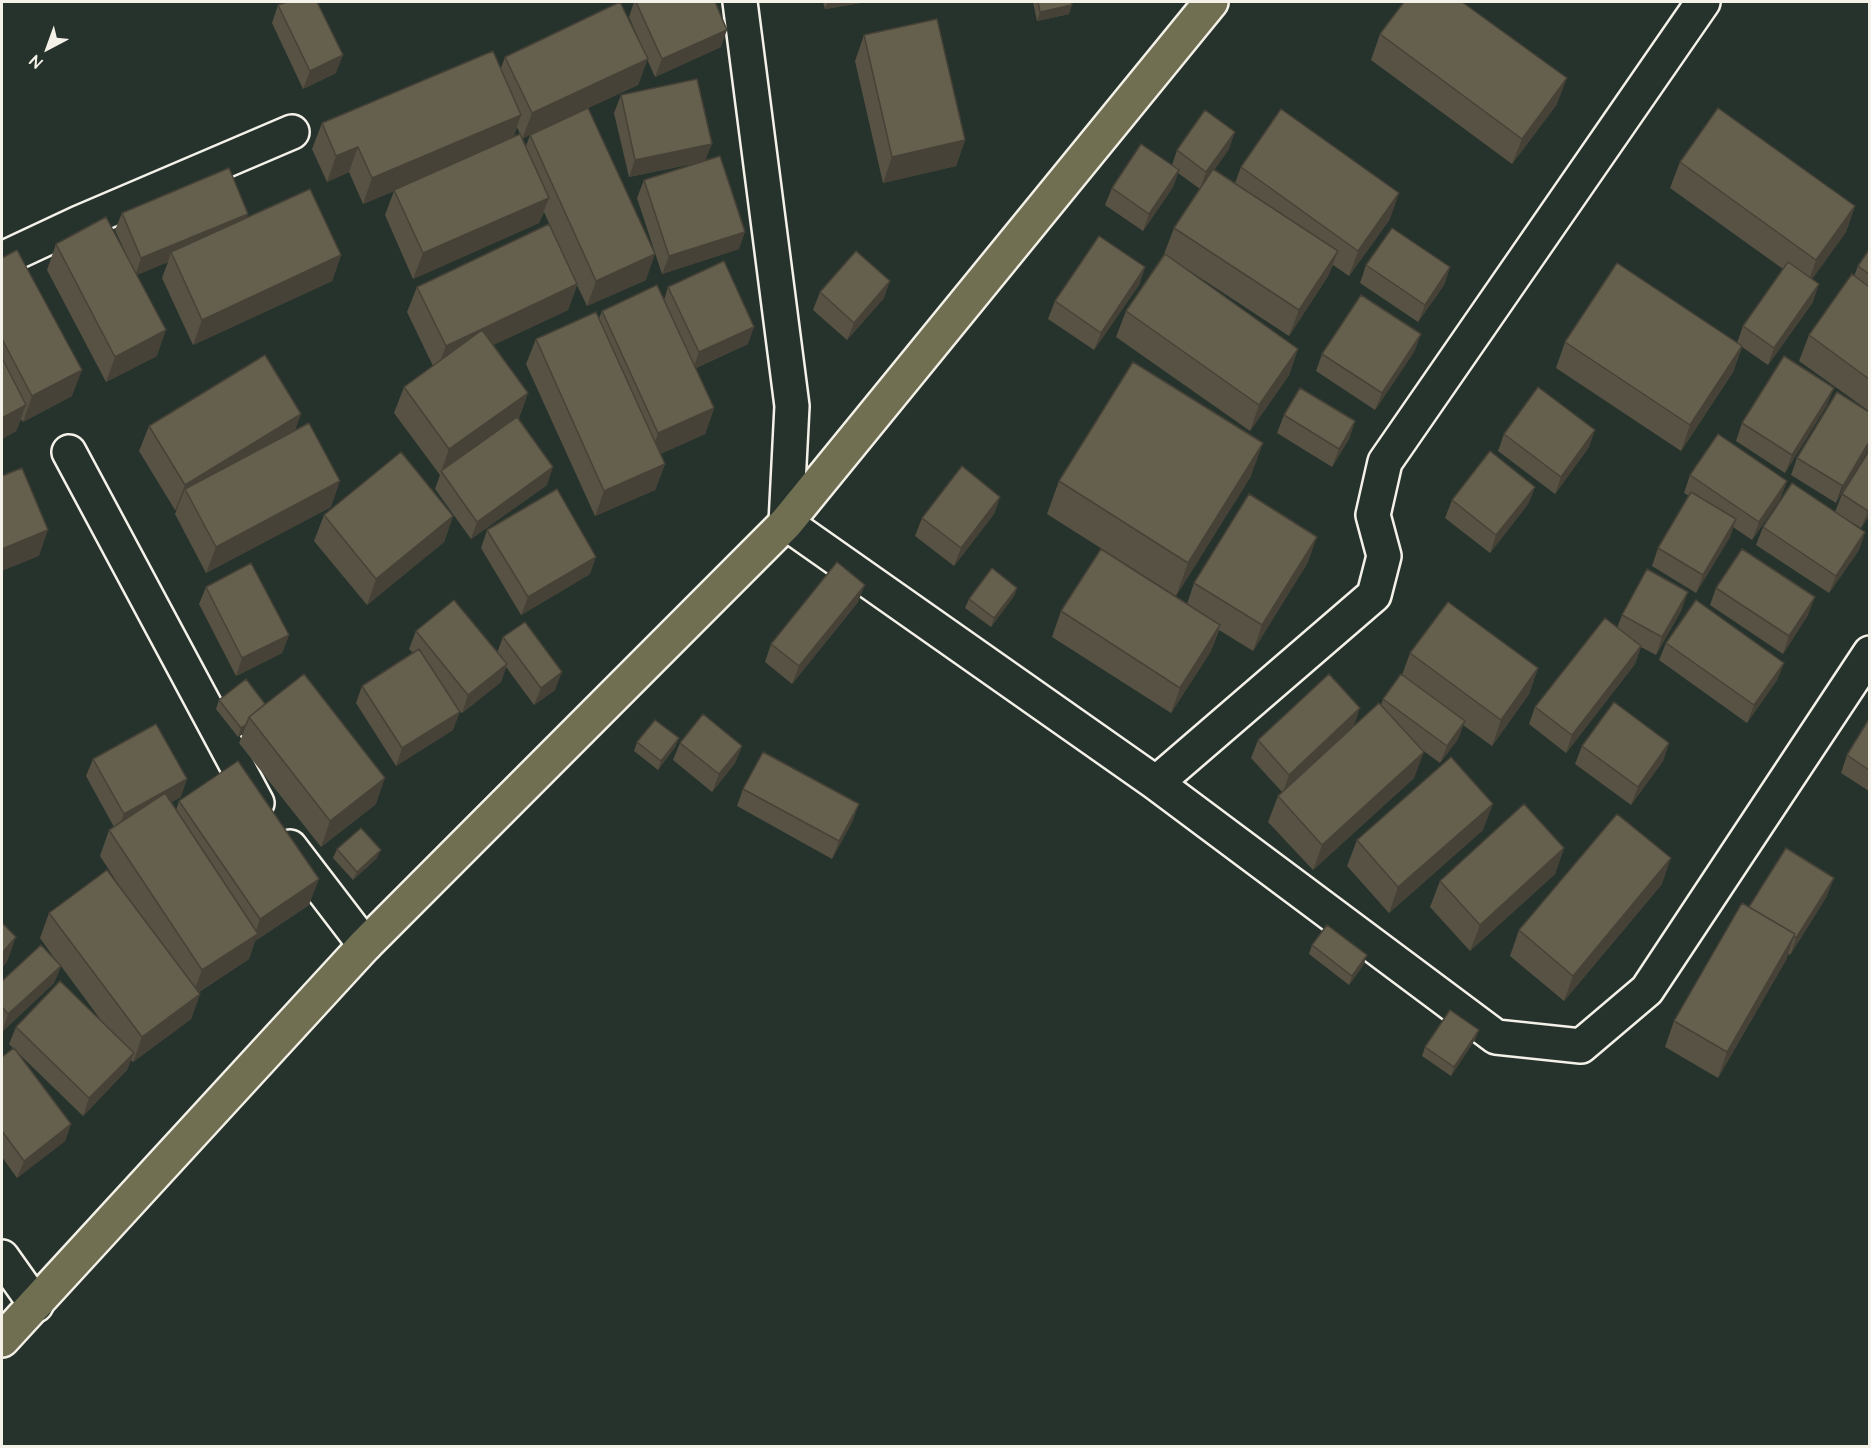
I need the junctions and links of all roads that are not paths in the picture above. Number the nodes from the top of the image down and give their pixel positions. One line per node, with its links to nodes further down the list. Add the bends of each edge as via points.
1 (740, 2): 7 (street, via 792,406)
2 (1211, 2): 7 (main road)
3 (1703, 2): 9 (street, via 1385,462 1373,515 1384,556 1374,595)
4 (292, 132): 5 (street)
5 (2, 259)
6 (69, 452): 10 (street, via 259,806)
7 (786, 523): 9 (street); 10 (main road)
8 (1869, 652): 9 (street, via 1647,990 1581,1046 1496,1037)
9 (1156, 783)
10 (365, 945): 12 (main road)
11 (2, 1257): 12 (street)
12 (36, 1305): 13 (main road)
13 (2, 1340)

